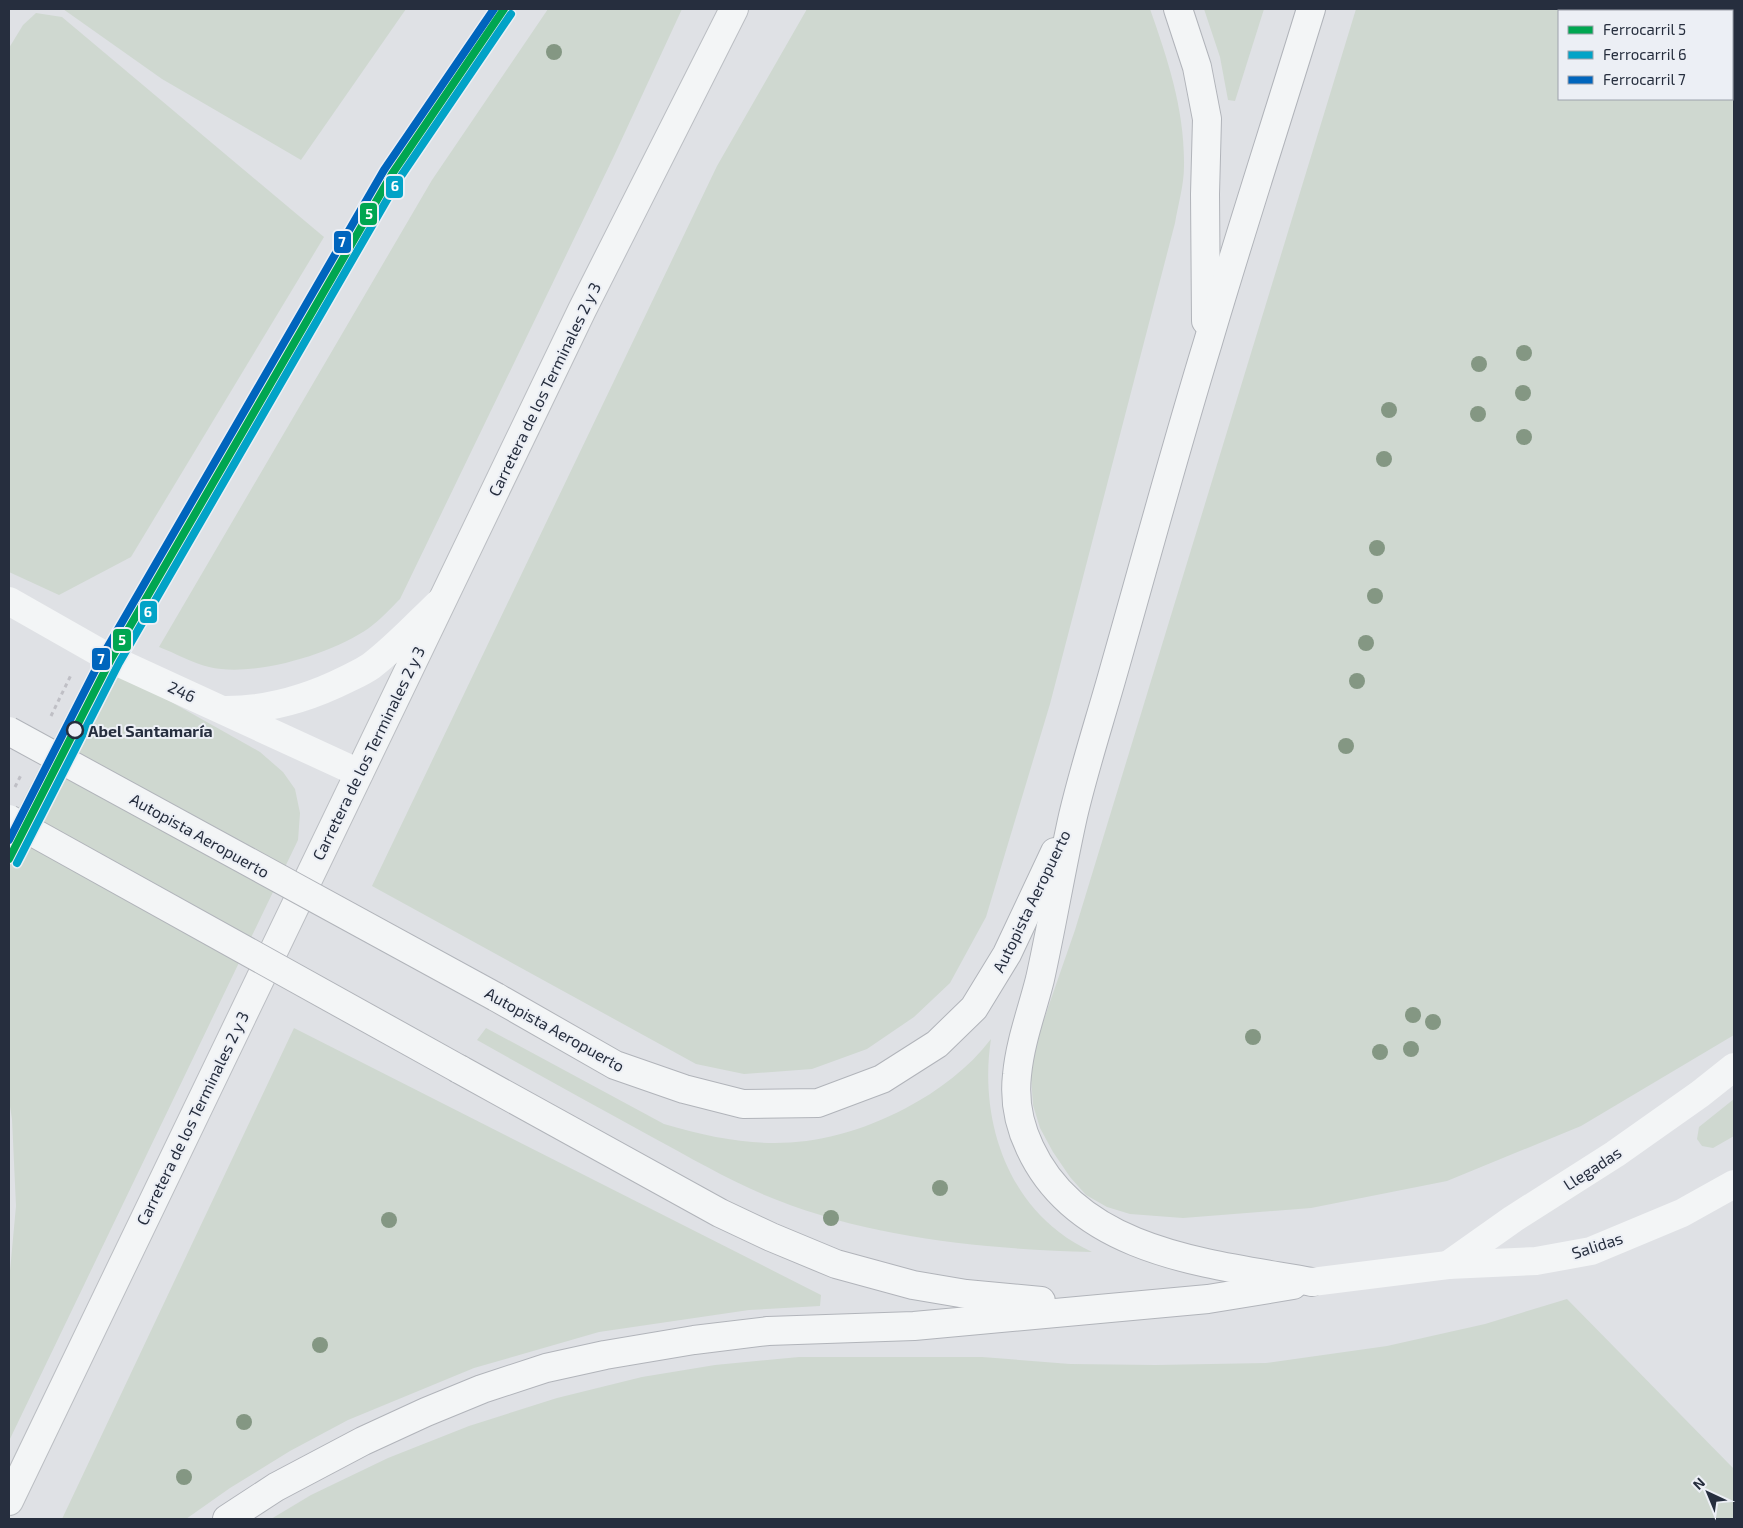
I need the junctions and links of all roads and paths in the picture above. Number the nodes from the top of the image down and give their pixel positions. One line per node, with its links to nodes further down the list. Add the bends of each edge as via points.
1 (734, 9): 5 (main road, Carretera de los Terminales 2 y 3, via 582,310)
2 (1178, 9): 4 (main road, via 1197,67 1207,119)
3 (1311, 9): 4 (main road)
4 (1207, 344): 10 (main road)
5 (442, 600): 7 (main road, via 369,668 348,679 274,706); 9 (main road, Carretera de los Terminales 2 y 3)
6 (9, 601): 7 (main road, 246, via 111,659)
7 (224, 710): 9 (main road, 246)
8 (9, 731): 10 (main road, Autopista Aeropuerto, bridge, via 496,997 615,1066 684,1090 743,1104 818,1103 882,1079 937,1044 974,1008 1007,954)
9 (358, 773): 17 (main road, Carretera de los Terminales 2 y 3)
10 (1074, 812): 15 (main road, via 1039,982 1020,1047 1016,1102 1019,1122 1030,1149 1040,1168 1072,1203 1125,1238 1174,1255)
11 (9, 820): 16 (main road, bridge, via 720,1213 771,1237 836,1264 913,1285 1026,1300)
12 (1734, 1067): 14 (main road, Llegadas, via 1615,1154)
13 (1734, 1184): 14 (main road, Salidas, via 1682,1213 1591,1251 1536,1261)
14 (1448, 1265): 15 (main road, Salidas)
15 (1312, 1282): 16 (main road, Salidas, via 1208,1299)
16 (1128, 1305): 18 (main road, via 914,1326 768,1331 694,1340 546,1368 474,1392 363,1440 276,1487)
17 (9, 1502)
18 (227, 1519)

